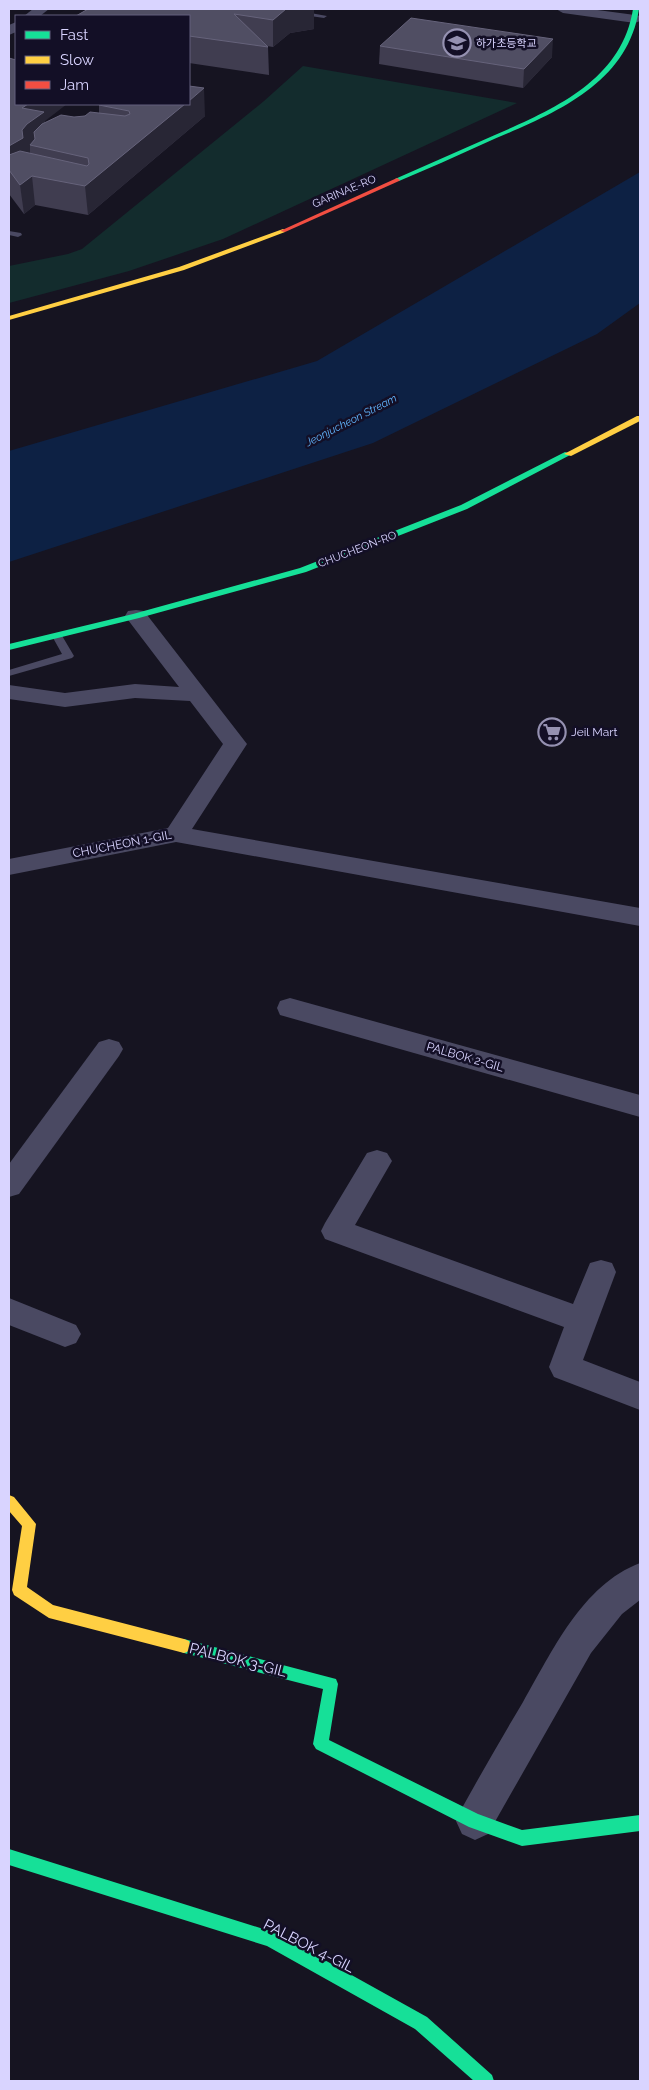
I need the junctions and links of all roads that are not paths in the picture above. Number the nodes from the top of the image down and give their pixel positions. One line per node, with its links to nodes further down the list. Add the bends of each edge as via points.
1 (276, 9): 4 (lane)
2 (563, 9): 3 (street)
3 (635, 14): 7 (street, GARINAE-RO, via 624,50 610,66 573,97 512,131 257,242 146,279)
4 (324, 16)
5 (9, 233): 6 (lane)
6 (18, 235)
7 (9, 318)
8 (640, 418): 9 (street, CHUCHEON-RO, via 437,518 304,570)
9 (136, 616): 10 (street, CHUCHEON-RO); 14 (street, CHUCHEON 1-GIL)
10 (57, 636): 11 (street, CHUCHEON-RO); 12 (lane, via 68,656)
11 (9, 647)
12 (9, 673)
13 (9, 692): 14 (street, via 65,700 134,691)
14 (198, 695): 15 (street, CHUCHEON 1-GIL, via 235,744)
15 (176, 834): 16 (street, CHUCHEON 1-GIL); 17 (street)
16 (9, 867)
17 (640, 917)
18 (290, 1008): 20 (street, PALBOK 2-GIL)
19 (109, 1049): 22 (street)
20 (640, 1106)
21 (377, 1161): 25 (street, via 336,1231)
22 (9, 1186)
23 (601, 1272): 25 (street)
24 (9, 1311): 26 (street)
25 (583, 1321): 27 (street, via 565,1367)
26 (65, 1334)
27 (640, 1396)
28 (9, 1501): 30 (street, PALBOK 3-GIL, via 29,1524 19,1590 49,1611 331,1684 321,1744)
29 (640, 1579): 30 (street, via 610,1602 578,1641)
30 (475, 1821): 31 (street, PALBOK 3-GIL, via 522,1838)
31 (640, 1823)
32 (9, 1857): 33 (street, PALBOK 4-GIL, via 270,1939 421,2023)
33 (486, 2081)

